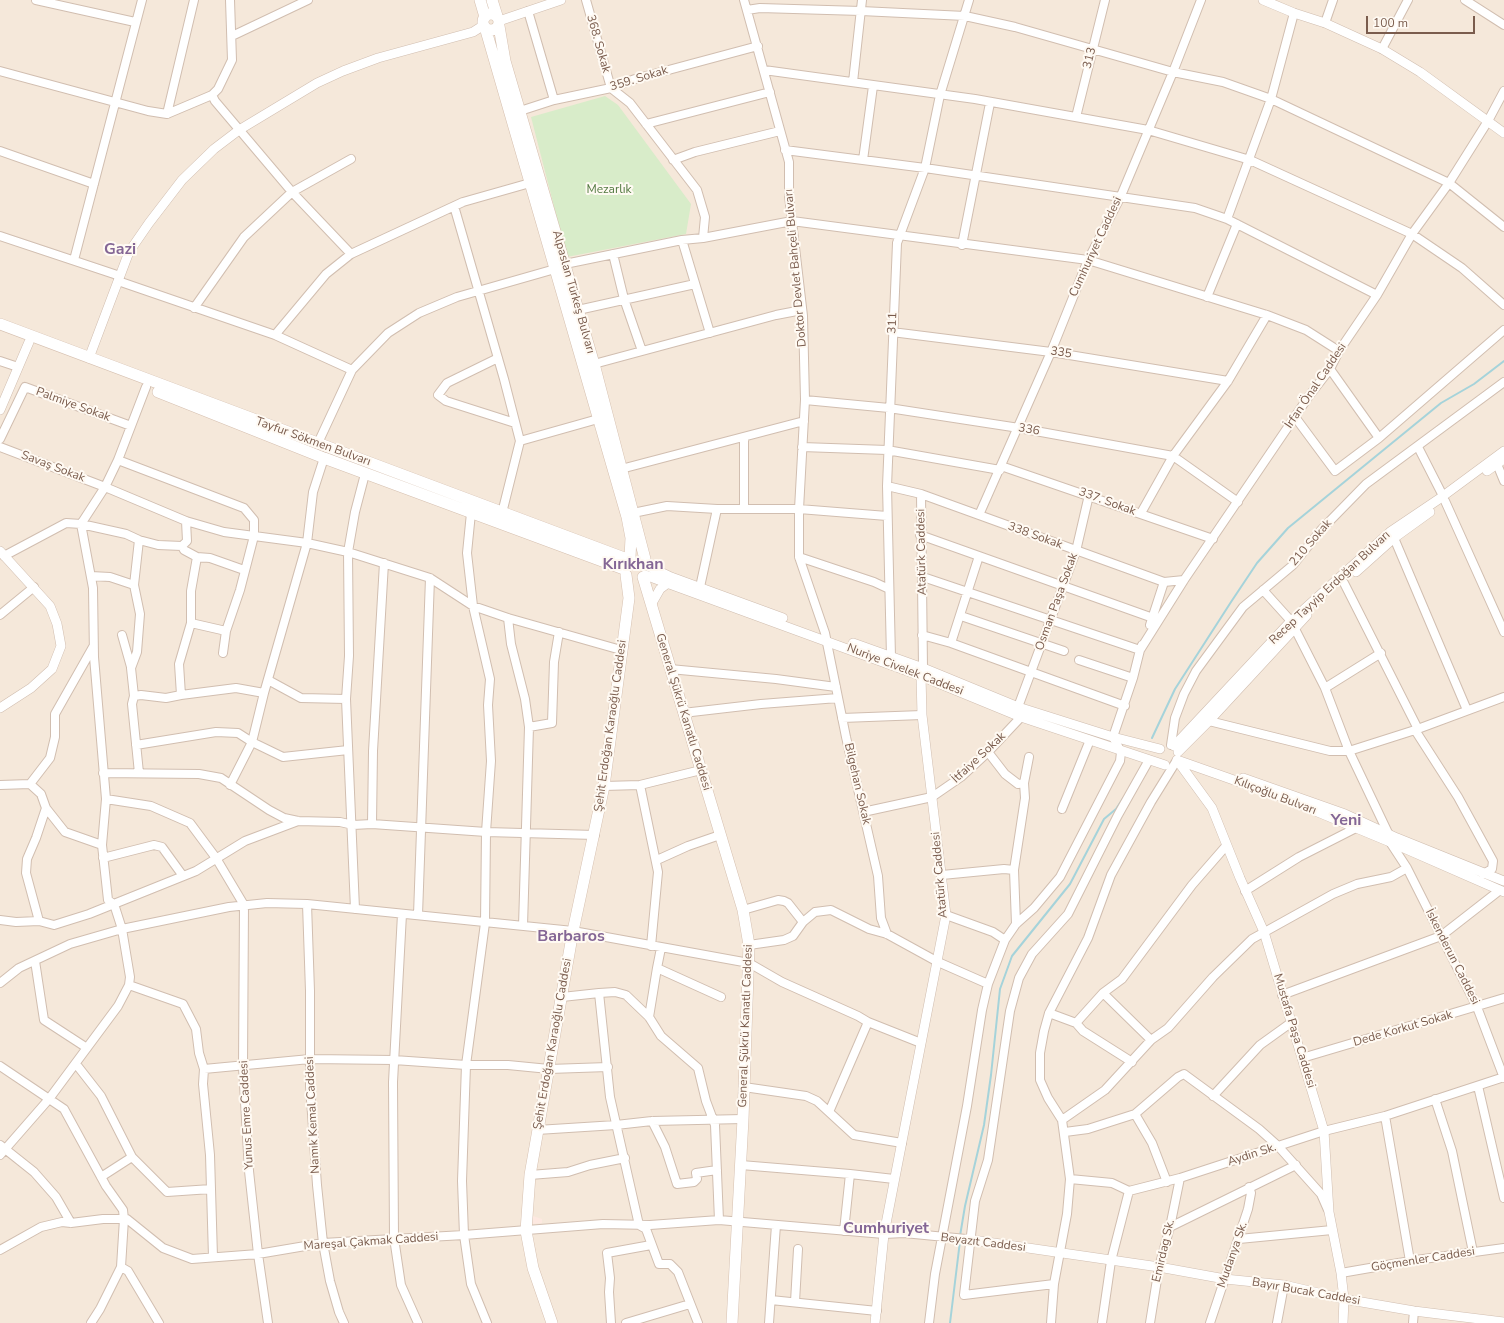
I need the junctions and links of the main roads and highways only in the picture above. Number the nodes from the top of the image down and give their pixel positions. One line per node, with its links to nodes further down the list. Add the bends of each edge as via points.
1 (480, 0): 4 (main road, Alpaslan Türkeş Bulvarı)
2 (492, 0): 3 (main road, Alpaslan Türkeş Bulvarı)
3 (498, 21): 4 (main road, via 492,30); 8 (main road, Alpaslan Türkeş Bulvarı, via 505,61 594,364)
4 (485, 23): 7 (main road, Alpaslan Türkeş Bulvarı, via 627,517 630,538)
5 (0, 324): 7 (main road, Tayfur Sökmen Bulvarı, via 502,513)
6 (0, 332): 7 (main road, Tayfur Sökmen Bulvarı, via 471,514)
7 (627, 565): 8 (main road, Nuriye Civelek Caddesi, via 634,579); 8 (main road, Nuriye Civelek Caddesi, via 639,555); 9 (main road, Şehit Erdoğan Karaoğlu Caddesi, via 629,598 604,786 573,931 530,1175 526,1230 533,1268)
8 (645, 569): 10 (main road, General Şükrü Kanatlı Caddesi, via 670,669 743,910 749,945)
9 (552, 1323)
10 (732, 1323)

